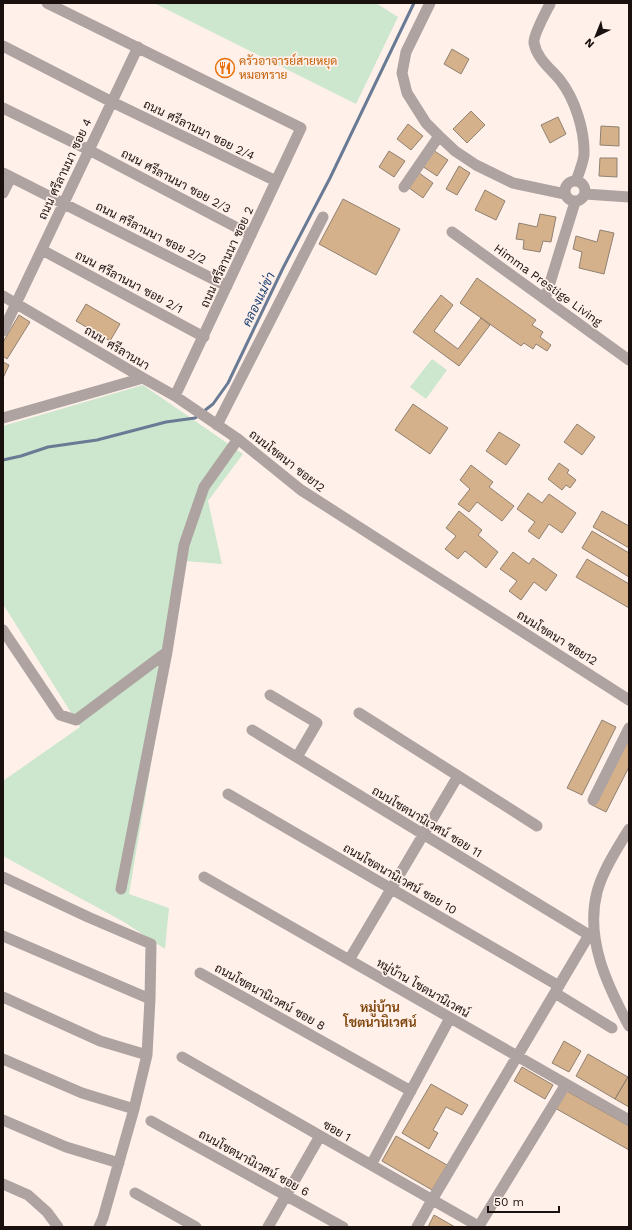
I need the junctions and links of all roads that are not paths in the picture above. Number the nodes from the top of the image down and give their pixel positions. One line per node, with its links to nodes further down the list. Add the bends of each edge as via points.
1 (47, 3): 5 (street)
2 (430, 3): 8 (street, via 406,52 402,73 407,93 426,123)
3 (550, 4): 12 (street, via 534,42 538,54 566,89 577,113 583,135 584,156)
4 (3, 46): 6 (street, ถนน ศรีลานนา ซอย 2/4)
5 (138, 47): 6 (street, ถนน ศรีลานนา ซอย 4); 11 (street, ถนน ศรีลานนา ซอย 2, via 301,128)
6 (112, 102): 9 (street, ถนน ศรีลานนา ซอย 4); 11 (street, ถนน ศรีลานนา ซอย 2/4)
7 (3, 108): 9 (street, ถนน ศรีลานนา ซอย 2/3)
8 (439, 136): 13 (street); 15 (street, via 476,166 514,183)
9 (89, 150): 19 (street, ถนน ศรีลานนา ซอย 4); 22 (street, ถนน ศรีลานนา ซอย 2/3)
10 (7, 175): 14 (street); 19 (street, ถนน ศรีลานนา ซอย 2/2)
11 (276, 181): 22 (street, ถนน ศรีลานนา ซอย 2)
12 (576, 181): 15 (street, via 568,184); 16 (street, via 582,184)
13 (404, 187)
14 (3, 193)
15 (565, 194): 18 (street, via 568,199)
16 (585, 194): 17 (street); 18 (street, via 581,200)
17 (629, 197)
18 (575, 202): 26 (street)
19 (64, 204): 23 (street, ถนน ศรีลานนา ซอย 4); 24 (street, ถนน ศรีลานนา ซอย 2/2)
20 (323, 217): 34 (street)
21 (452, 232): 26 (street, Himma Prestige Living)
22 (251, 235): 24 (street, ถนน ศรีลานนา ซอย 2)
23 (42, 250): 27 (street, ถนน ศรีลานนา ซอย 4); 29 (street, ถนน ศรีลานนา ซอย 2/1)
24 (227, 286): 29 (street, ถนน ศรีลานนา ซอย 2)
25 (3, 296): 27 (street, ถนน ศรีลานนา)
26 (545, 299): 30 (street, Himma Prestige Living)
27 (17, 303): 28 (street, ถนน ศรีลานนา ซอย 4); 31 (street, ถนน ศรีลานนา)
28 (3, 331)
29 (204, 337): 32 (street, ถนน ศรีลานนา ซอย 2)
30 (629, 360)
31 (143, 378): 32 (street, ถนน ศรีลานนา); 33 (street)
32 (175, 396): 34 (street, ถนน ศรีลานนา)
33 (3, 418)
34 (217, 425): 35 (street, ถนน ศรีลานนา)
35 (238, 439): 37 (street, ถนนโชตนา ซอย12, via 204,487 184,545); 39 (street, ถนนโชตนา ซอย12, via 301,490)
36 (3, 630): 37 (street, via 60,715 76,720)
37 (167, 652): 52 (street, ถนนโชตนา ซอย12)
38 (270, 695): 43 (street, via 317,723)
39 (629, 700)
40 (360, 712): 44 (street)
41 (629, 728): 46 (street)
42 (252, 730): 43 (street, ถนนโชตนานิเวศน์ ซอย 11)
43 (297, 758): 49 (street, ถนนโชตนานิเวศน์ ซอย 11)
44 (458, 776): 47 (street); 49 (street)
45 (228, 794): 53 (street, ถนนโชตนานิเวศน์ ซอย 10)
46 (593, 800)
47 (537, 826)
48 (629, 829): 61 (street, via 605,873 594,913 598,957)
49 (423, 834): 53 (street); 57 (street, ถนนโชตนานิเวศน์ ซอย 11, via 589,935)
50 (3, 877): 59 (street, via 88,918 152,944)
51 (204, 877): 55 (street, หมู่บ้าน โชตนานิเวศน์)
52 (122, 889)
53 (391, 889): 55 (street); 57 (street, ถนนโชตนานิเวศน์ ซอย 10)
54 (3, 936): 59 (street)
55 (349, 960): 60 (street, หมู่บ้าน โชตนานิเวศน์)
56 (200, 973): 68 (street, ถนนโชตนานิเวศน์ ซอย 8)
57 (557, 990): 62 (street, ถนนโชตนานิเวศน์ ซอย 10); 64 (street)
58 (3, 997): 63 (street, via 100,1041)
59 (150, 999): 63 (street)
60 (450, 1018): 64 (street, หมู่บ้าน โชตนานิเวศน์); 68 (street)
61 (629, 1026)
62 (612, 1028)
63 (147, 1055): 69 (street)
64 (517, 1056): 67 (street, หมู่บ้าน โชตนานิเวศน์); 79 (street)
65 (3, 1058): 69 (street, via 82,1093)
66 (182, 1058): 73 (street, ซอย 1)
67 (566, 1084): 71 (street, หมู่บ้าน โชตนานิเวศน์); 86 (street)
68 (411, 1090): 75 (street)
69 (134, 1109): 74 (street)
70 (3, 1120): 74 (street, via 66,1147)
71 (629, 1120)
72 (152, 1121): 78 (street, ถนนโชตนานิเวศน์ ซอย 6)
73 (320, 1136): 75 (street, ซอย 1); 78 (street)
74 (119, 1163): 81 (street)
75 (371, 1165): 79 (street, ซอย 1)
76 (3, 1184): 80 (street, via 28,1195 47,1212)
77 (135, 1193): 82 (street)
78 (286, 1196): 83 (street); 84 (street, ถนนโชตนานิเวศน์ ซอย 6)
79 (432, 1200): 85 (street); 86 (street, ซอย 1)
80 (58, 1227)
81 (99, 1227)
82 (196, 1227)
83 (268, 1227)
84 (343, 1227)
85 (417, 1227)
86 (479, 1227)

